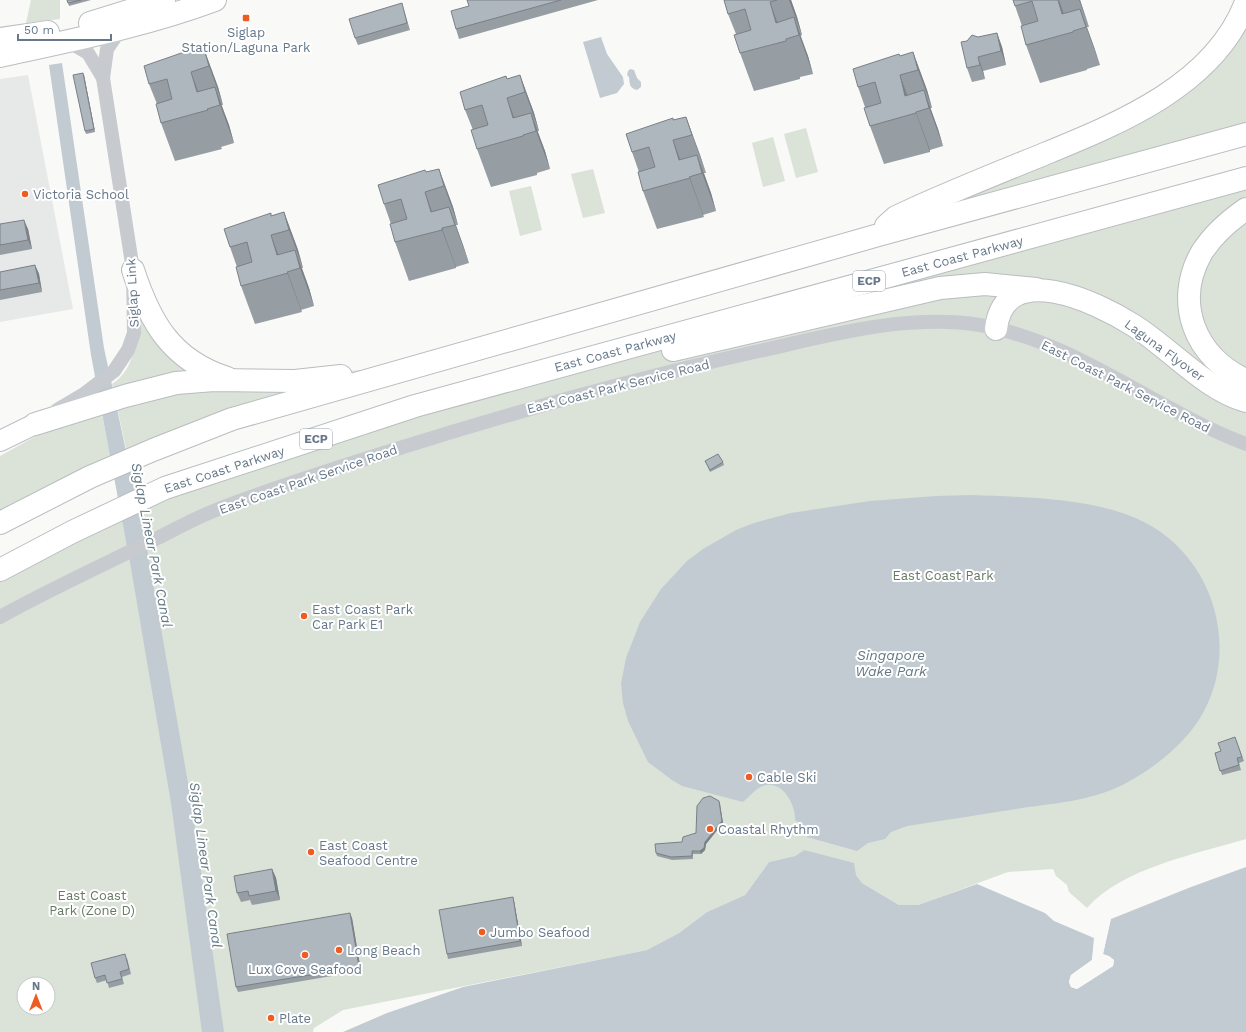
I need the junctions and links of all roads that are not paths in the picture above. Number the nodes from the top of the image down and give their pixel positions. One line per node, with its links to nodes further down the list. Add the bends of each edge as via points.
1 (164, 0): 5 (main road, via 68,28)
2 (215, 0): 4 (main road, via 162,19)
3 (1246, 2): 12 (main road, via 1236,24 1217,50 1194,72 1151,104 1108,127 896,217)
4 (120, 30): 6 (main road); 8 (street, Siglap Link, via 108,49)
5 (0, 39)
6 (67, 41): 7 (main road); 8 (street, Siglap Link, via 88,53)
7 (0, 56)
8 (103, 78): 13 (street, Siglap Link)
9 (1246, 134): 12 (main road)
10 (1246, 178): 19 (main road, East Coast Parkway / ECP)
11 (1246, 209): 17 (main road, via 1219,231 1203,252 1193,274 1190,294 1193,325 1201,343 1219,364)
12 (875, 236): 16 (main road)
13 (133, 270): 18 (main road, via 142,297 164,338 182,355 197,364); 20 (street, Siglap Link, via 134,333 128,350 114,371)
14 (1036, 289): 15 (main road, via 1019,293 1007,300 998,314); 19 (main road, Laguna Flyover, via 986,284 940,288 611,364); 21 (main road, Laguna Flyover, via 1084,302 1123,319 1216,388)
15 (996, 329): 24 (street, East Coast Park Service Road, via 1026,337 1067,354); 27 (street, East Coast Park Service Road, via 943,322 899,324 659,373 487,420 347,464 218,509 47,591)
16 (400, 370): 18 (main road, via 295,381); 25 (main road, via 232,418 124,462)
17 (1246, 380)
18 (238, 381): 20 (main road, via 182,382 125,396)
19 (493, 384): 26 (main road, East Coast Parkway / ECP, via 408,408 165,488 116,510)
20 (88, 400): 22 (main road)
21 (1246, 401)
22 (35, 424): 23 (street)
23 (0, 441)
24 (1246, 444)
25 (0, 523)
26 (0, 570)
27 (0, 617)

